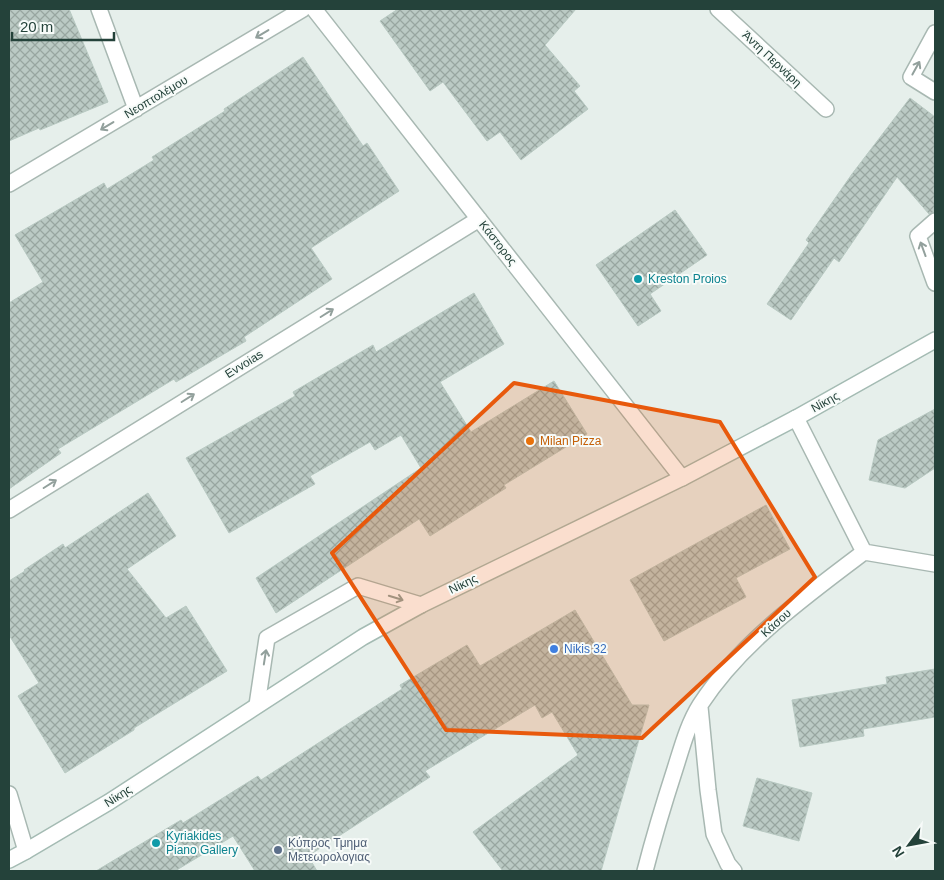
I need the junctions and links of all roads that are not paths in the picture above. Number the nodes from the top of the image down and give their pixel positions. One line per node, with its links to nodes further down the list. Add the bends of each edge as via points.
1 (99, 9): 7 (street)
2 (303, 9): 7 (street, Νεοπτολέμου, one-way to 7)
3 (314, 9): 10 (street, Κάστορος)
4 (718, 9): 8 (street, Άντη Περνάρη)
5 (935, 33): 6 (street, one-way to 5, via 911,77)
6 (935, 92)
7 (136, 109): 9 (street, Νεοπτολέμου, one-way to 9)
8 (826, 109)
9 (9, 184)
10 (479, 219): 15 (street, Κάστορος); 16 (street, Evvoias, one-way to 10)
11 (935, 221): 12 (street, one-way to 11, via 918,236)
12 (935, 283)
13 (935, 340): 14 (street, Νίκης)
14 (796, 418): 15 (street, Νίκης); 17 (street)
15 (682, 478): 19 (street, Νίκης)
16 (9, 510)
17 (864, 552): 18 (street); 21 (street, Κάσου, via 788,611 753,643 728,668)
18 (935, 564)
19 (421, 605): 20 (street, Νίκης, via 363,637); 20 (street, one-way to 19, via 267,638 358,586)
20 (257, 705): 23 (street, Νίκης)
21 (700, 706): 25 (street, Κάσου, via 686,734); 26 (street, via 714,834)
22 (9, 794): 23 (street)
23 (26, 852): 24 (street, Νίκης)
24 (9, 860)
25 (645, 871)
26 (734, 871)

